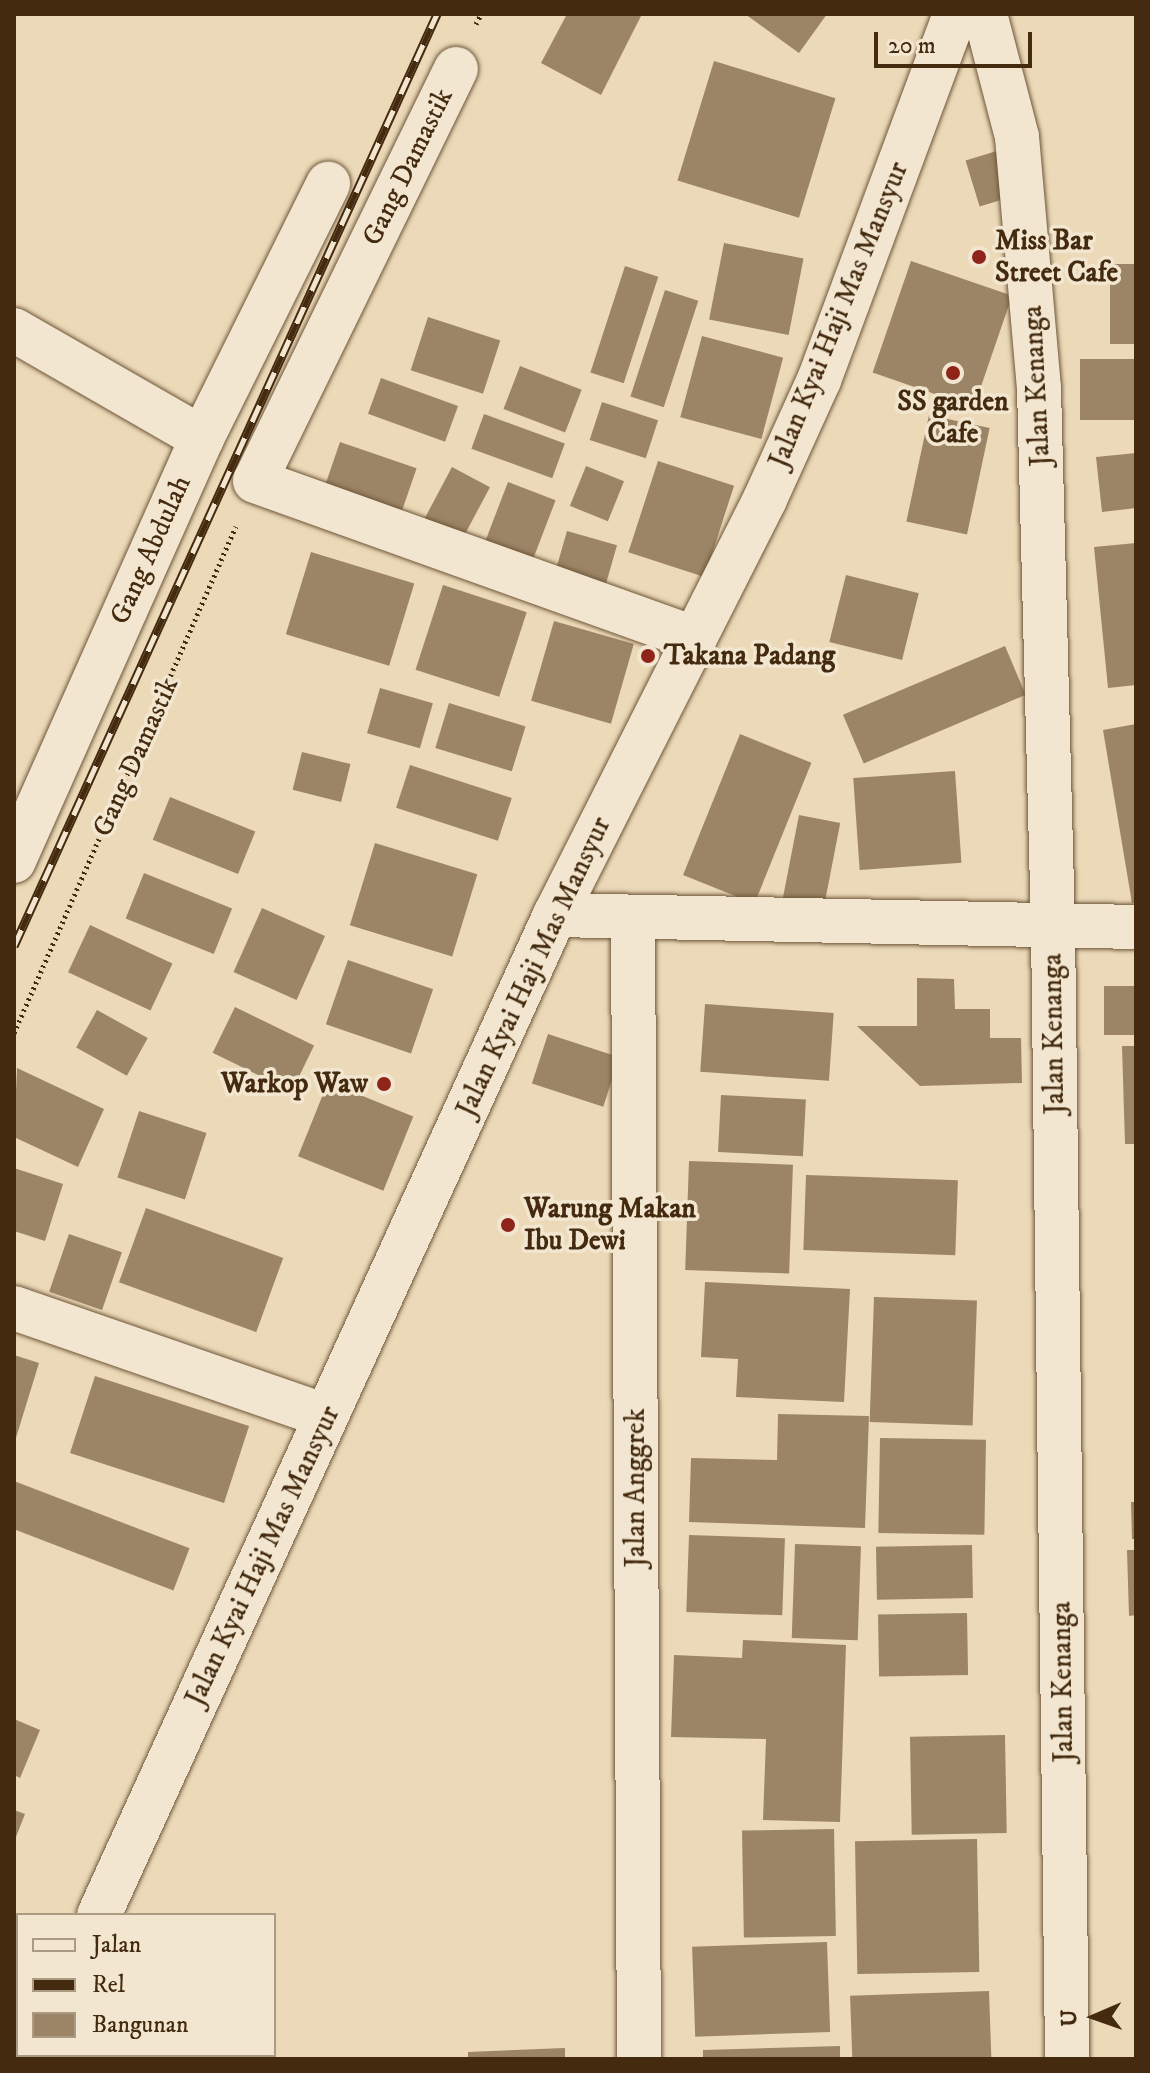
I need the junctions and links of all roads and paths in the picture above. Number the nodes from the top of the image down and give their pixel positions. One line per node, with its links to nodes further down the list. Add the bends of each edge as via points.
1 (955, 14): 8 (street, Jalan Kyai Haji Mas Mansyur, via 819,380)
2 (985, 14): 12 (street, Jalan Kenanga, via 1017,137 1031,261)
3 (456, 69): 7 (street, Gang Damastik)
4 (328, 184): 6 (street, Gang Abdulah)
5 (14, 330): 6 (street)
6 (202, 438): 9 (street, Gang Abdulah)
7 (255, 481): 8 (street); 14 (path, Gang Damastik)
8 (694, 638): 10 (street, Jalan Kyai Haji Mas Mansyur)
9 (14, 861)
10 (555, 915): 11 (street); 16 (street, Jalan Kyai Haji Mas Mansyur)
11 (633, 917): 12 (street); 18 (street, Jalan Anggrek)
12 (1053, 926): 13 (street); 19 (street, Jalan Kenanga)
13 (1136, 927)
14 (14, 1033)
15 (14, 1308): 16 (street)
16 (326, 1416): 17 (street, Jalan Kyai Haji Mas Mansyur)
17 (100, 1913)
18 (639, 2059)
19 (1067, 2059)

